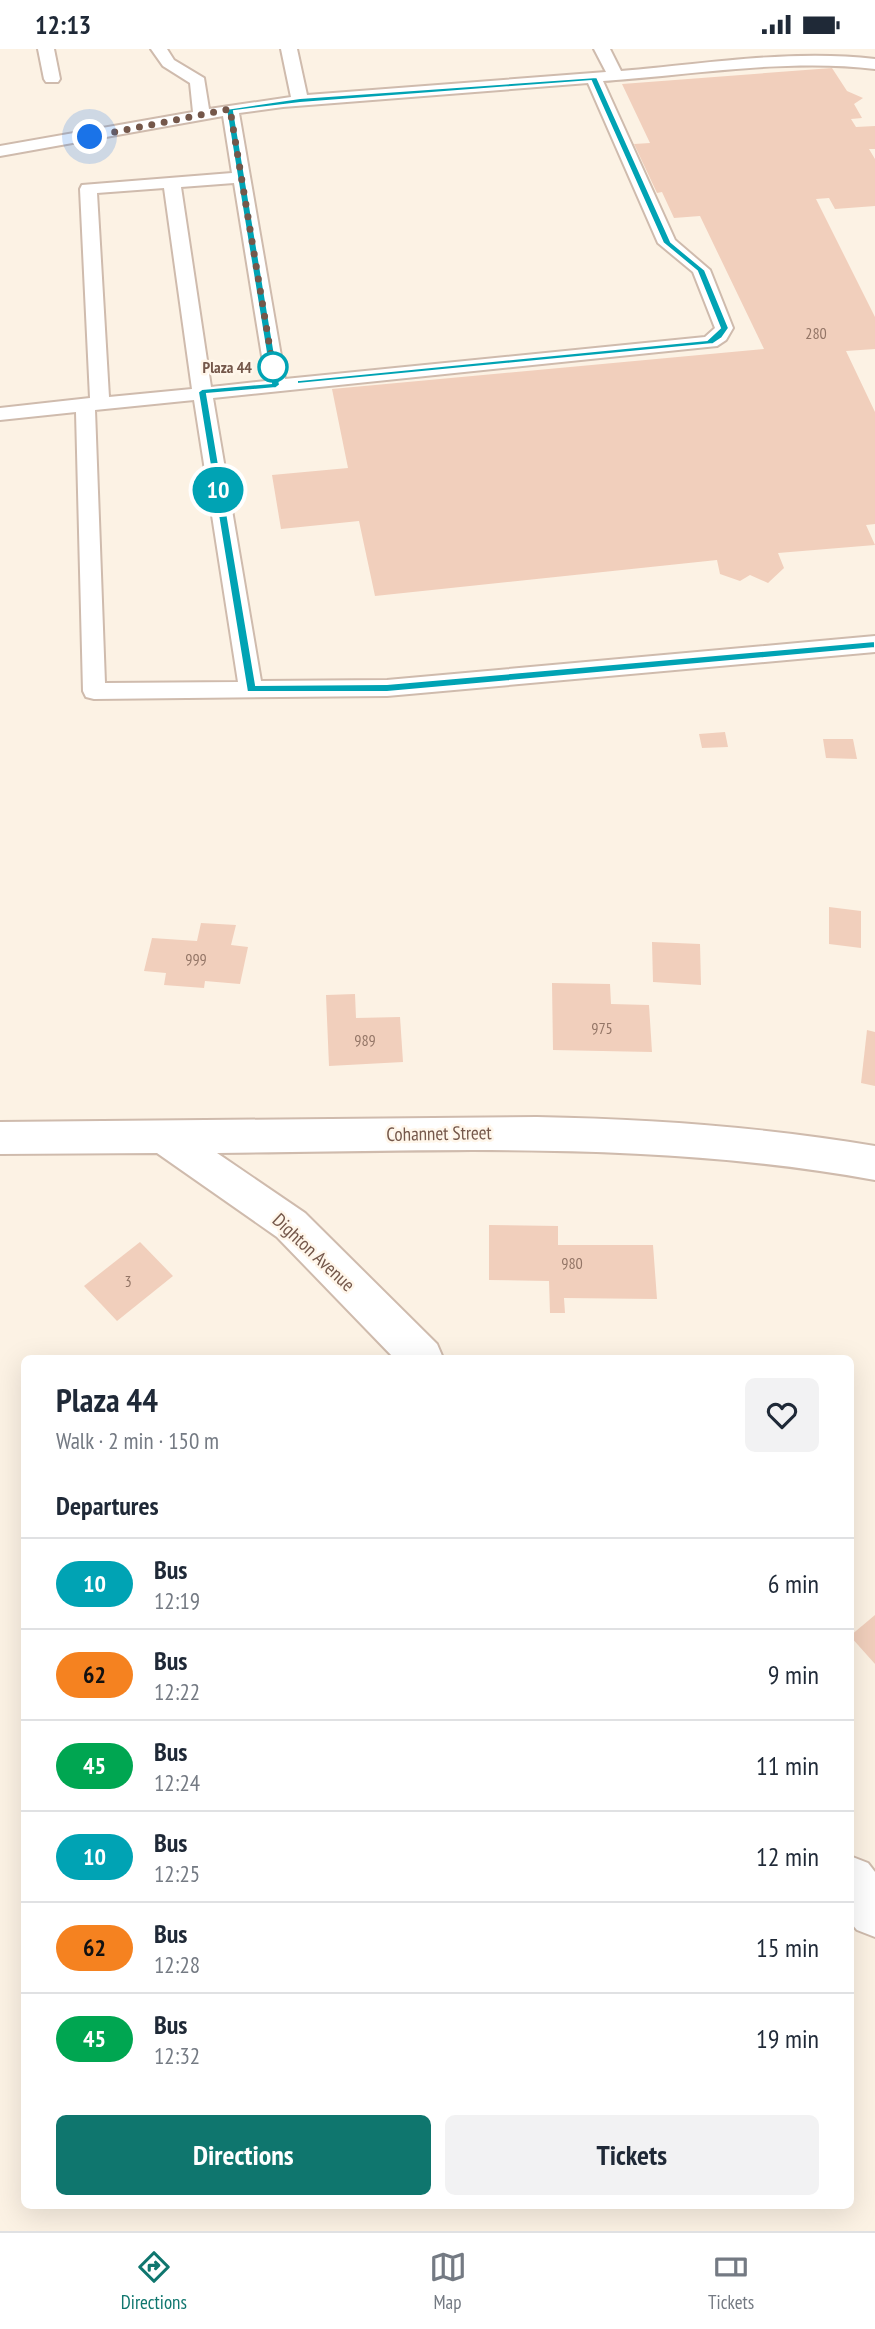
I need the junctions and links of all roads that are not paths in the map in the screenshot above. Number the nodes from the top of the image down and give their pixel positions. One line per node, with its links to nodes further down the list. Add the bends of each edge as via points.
1 (46, 49): 8 (lane)
2 (159, 49): 11 (lane, via 168,63 198,81)
3 (289, 49): 9 (lane)
4 (602, 49): 6 (lane)
5 (875, 64): 6 (lane, via 803,61)
6 (616, 76): 7 (lane)
7 (594, 78): 9 (lane); 15 (lane, via 667,243 701,270 722,317 724,328 719,336 710,342)
8 (52, 79)
9 (300, 100): 10 (lane)
10 (230, 109): 11 (lane); 13 (lane)
11 (201, 114): 12 (lane)
12 (0, 151)
13 (242, 177): 14 (lane); 15 (lane)
14 (172, 183): 16 (lane); 17 (lane, via 88,189)
15 (276, 385): 16 (lane)
16 (202, 392): 17 (lane); 20 (lane)
17 (93, 403): 18 (lane); 20 (lane, via 94,691)
18 (0, 414)
19 (875, 644): 20 (lane, via 387,688)
20 (251, 689)
21 (161, 1135): 22 (street, Cohannet Street); 23 (street, Cohannet Street, via 515,1132 687,1136 807,1149); 24 (street, Dighton Avenue, via 291,1224)
22 (0, 1138)
23 (875, 1163)
24 (419, 1355)
25 (854, 1886): 26 (street)
26 (875, 1912)

